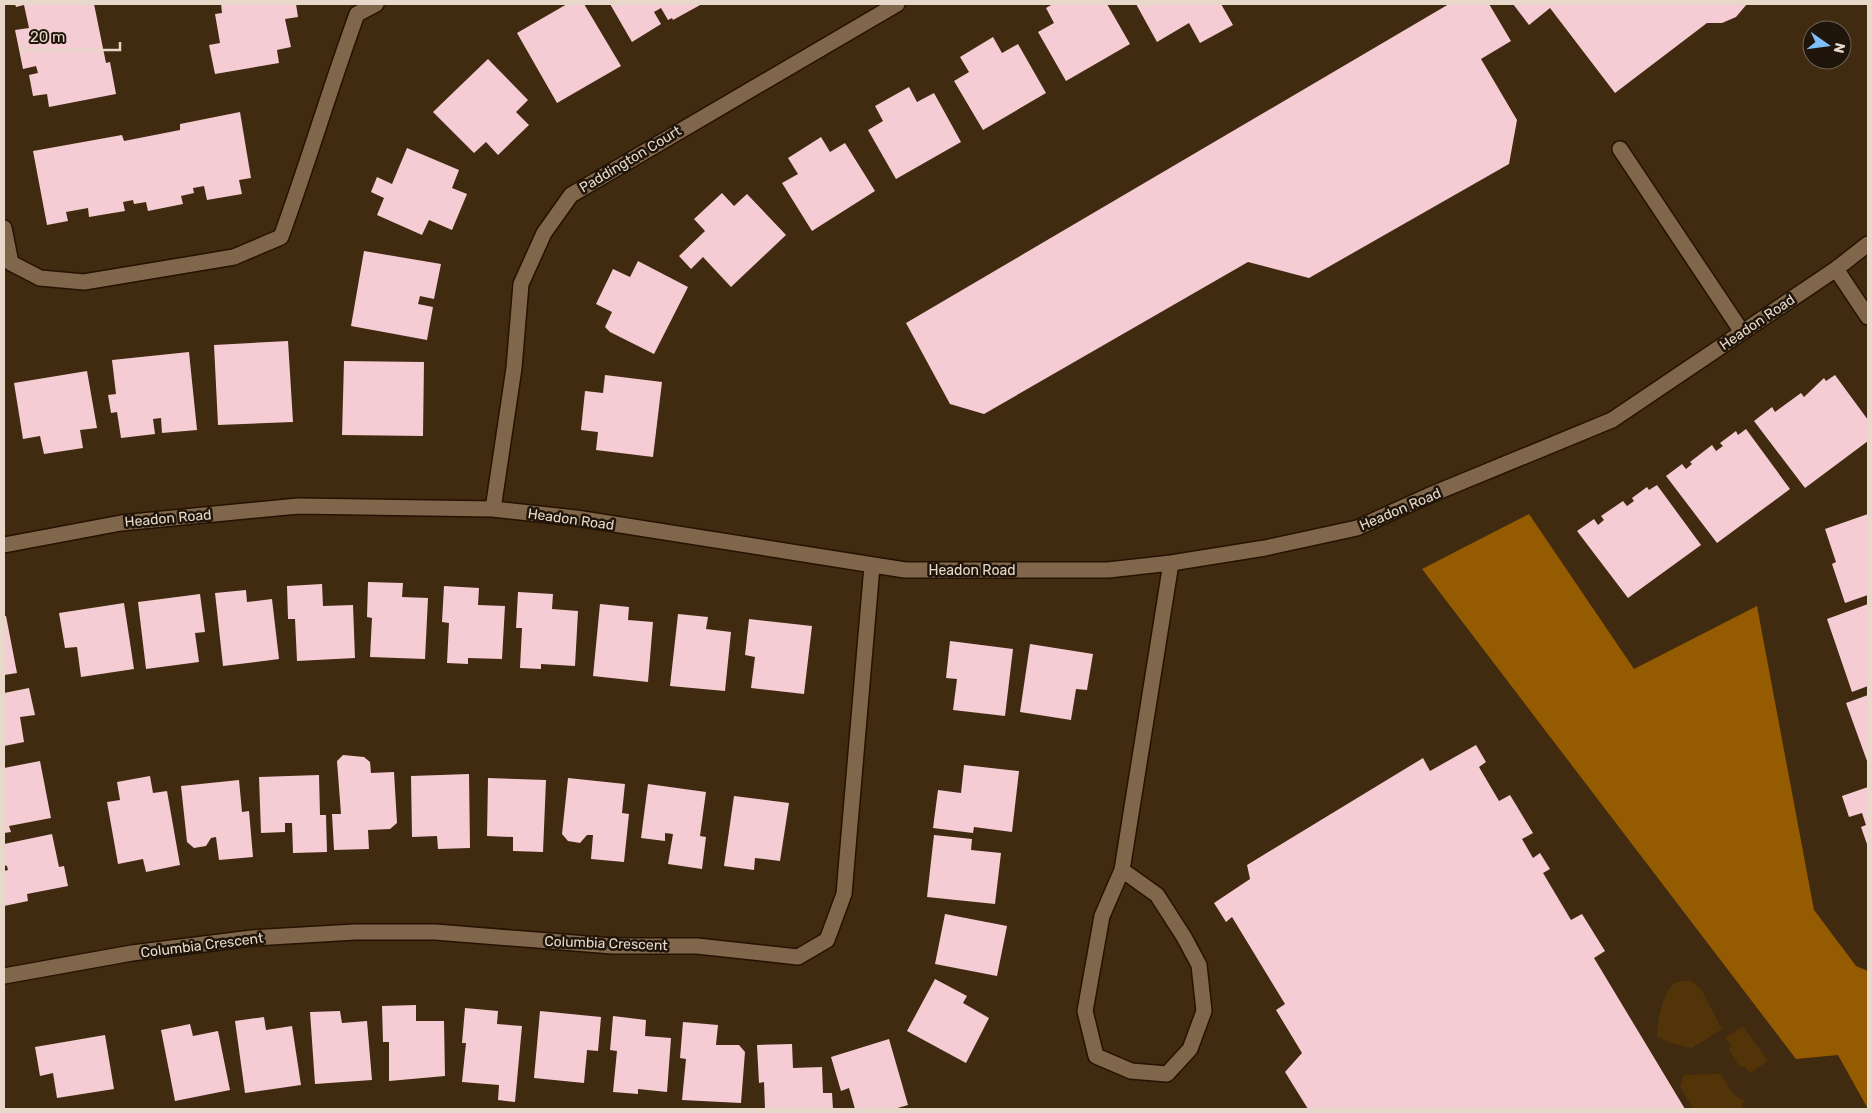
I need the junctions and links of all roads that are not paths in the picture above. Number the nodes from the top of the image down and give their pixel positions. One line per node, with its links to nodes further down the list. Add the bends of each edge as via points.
1 (376, 4): 3 (street)
2 (897, 4): 10 (street, Paddington Court, via 570,194 544,233 521,284 514,368)
3 (356, 9): 5 (street, via 281,237 234,257 84,282 40,278 11,262)
4 (1620, 149): 9 (street)
5 (4, 228)
6 (1868, 244): 7 (street, Headon Road)
7 (1836, 269): 8 (street); 9 (street, Headon Road)
8 (1868, 317)
9 (1742, 332): 12 (street, Headon Road, via 1612,420 1357,528)
10 (493, 508): 11 (street, Headon Road, via 298,506 121,522); 13 (street, Headon Road, via 576,518)
11 (4, 545)
12 (1171, 564): 13 (street, Headon Road, via 1108,570 905,570); 14 (street)
13 (872, 566): 15 (street, Columbia Crescent, via 844,894 827,940 798,957 697,946 613,946 435,932 355,932 252,938 141,952)
14 (1122, 870): 14 (street, via 1102,916 1086,1011 1096,1056 1131,1071 1167,1074 1190,1049 1204,1011 1199,965 1157,895)
15 (4, 976)

